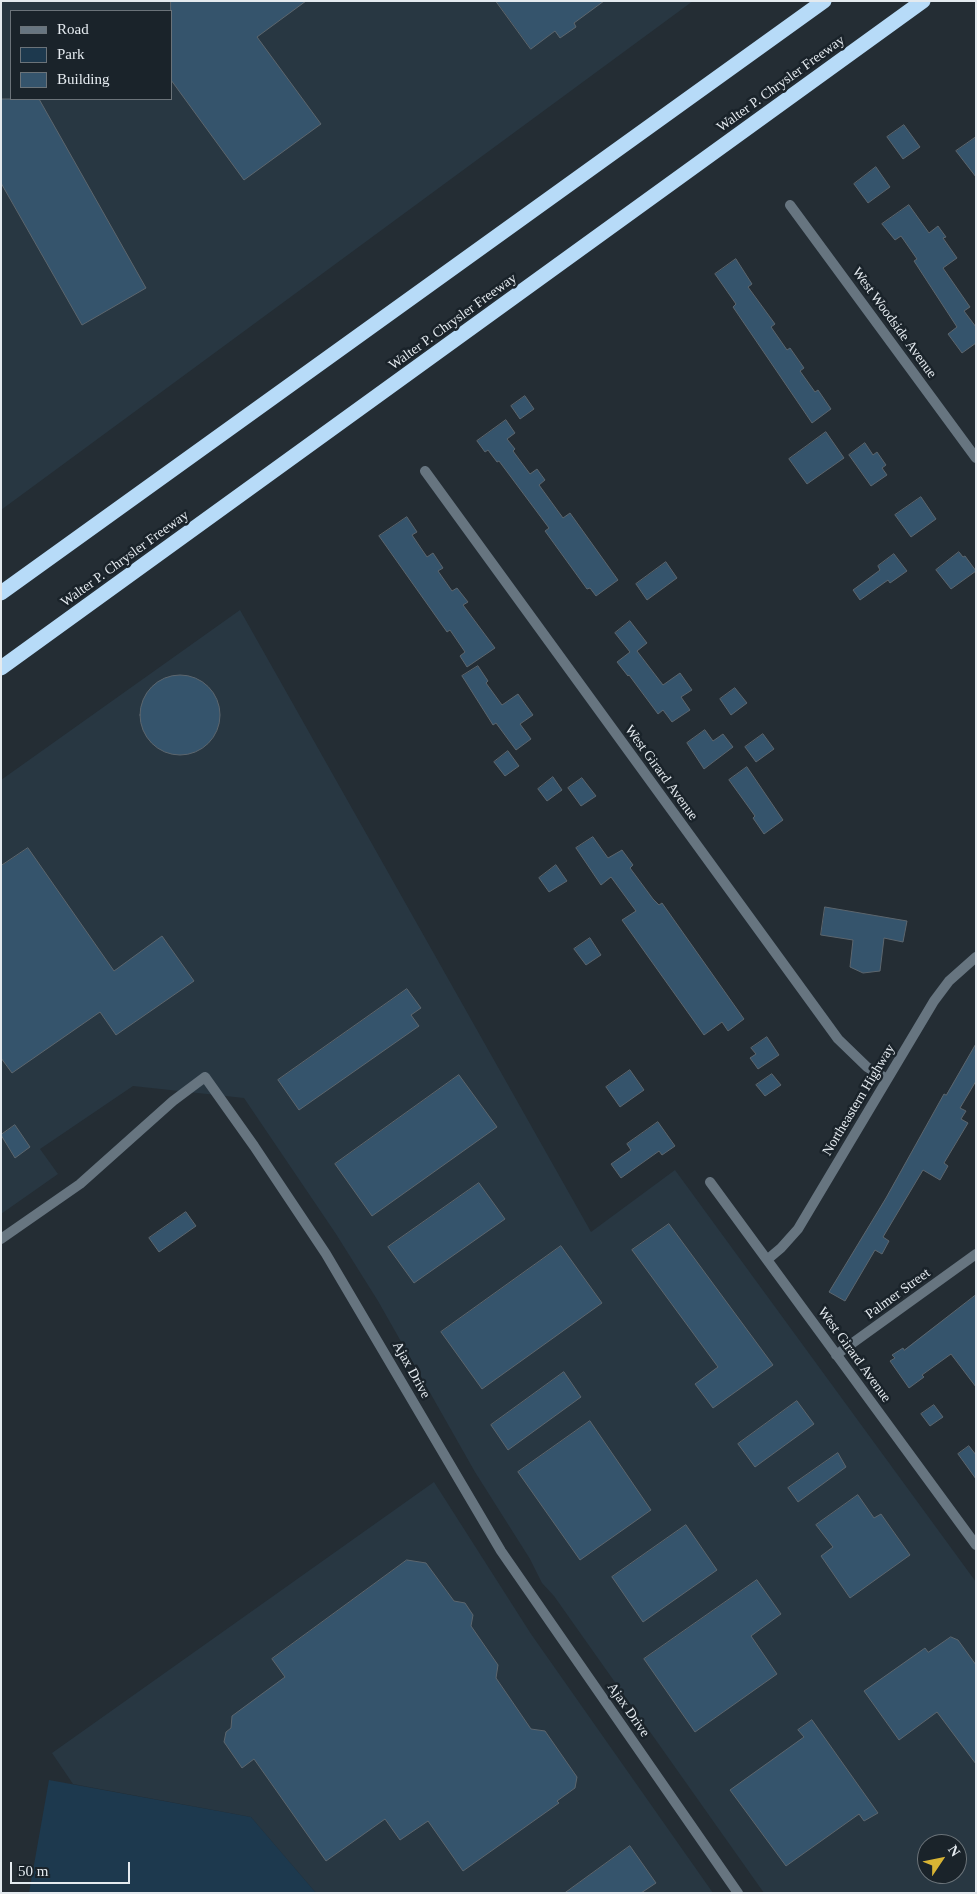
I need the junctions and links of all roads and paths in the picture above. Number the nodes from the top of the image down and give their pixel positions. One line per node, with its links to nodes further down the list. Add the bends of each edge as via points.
1 (824, 1): 6 (highway)
2 (923, 1): 7 (highway, Walter P. Chrysler Freeway)
3 (790, 205): 4 (street, West Woodside Avenue)
4 (976, 458)
5 (425, 471): 9 (street, West Girard Avenue, via 838,1039 862,1063)
6 (1, 593)
7 (1, 668)
8 (976, 956): 9 (street, Northeastern Highway, via 949,981 934,1001)
9 (887, 1079): 13 (street, Northeastern Highway, via 798,1229)
10 (710, 1182): 13 (street, West Girard Avenue)
11 (1, 1239): 16 (street, Ajax Drive, via 80,1184 173,1101 205,1077 335,1268 501,1551)
12 (976, 1254): 14 (street, Palmer Street)
13 (768, 1259): 14 (street, West Girard Avenue)
14 (836, 1355): 15 (street, West Girard Avenue)
15 (976, 1545)
16 (738, 1893)

